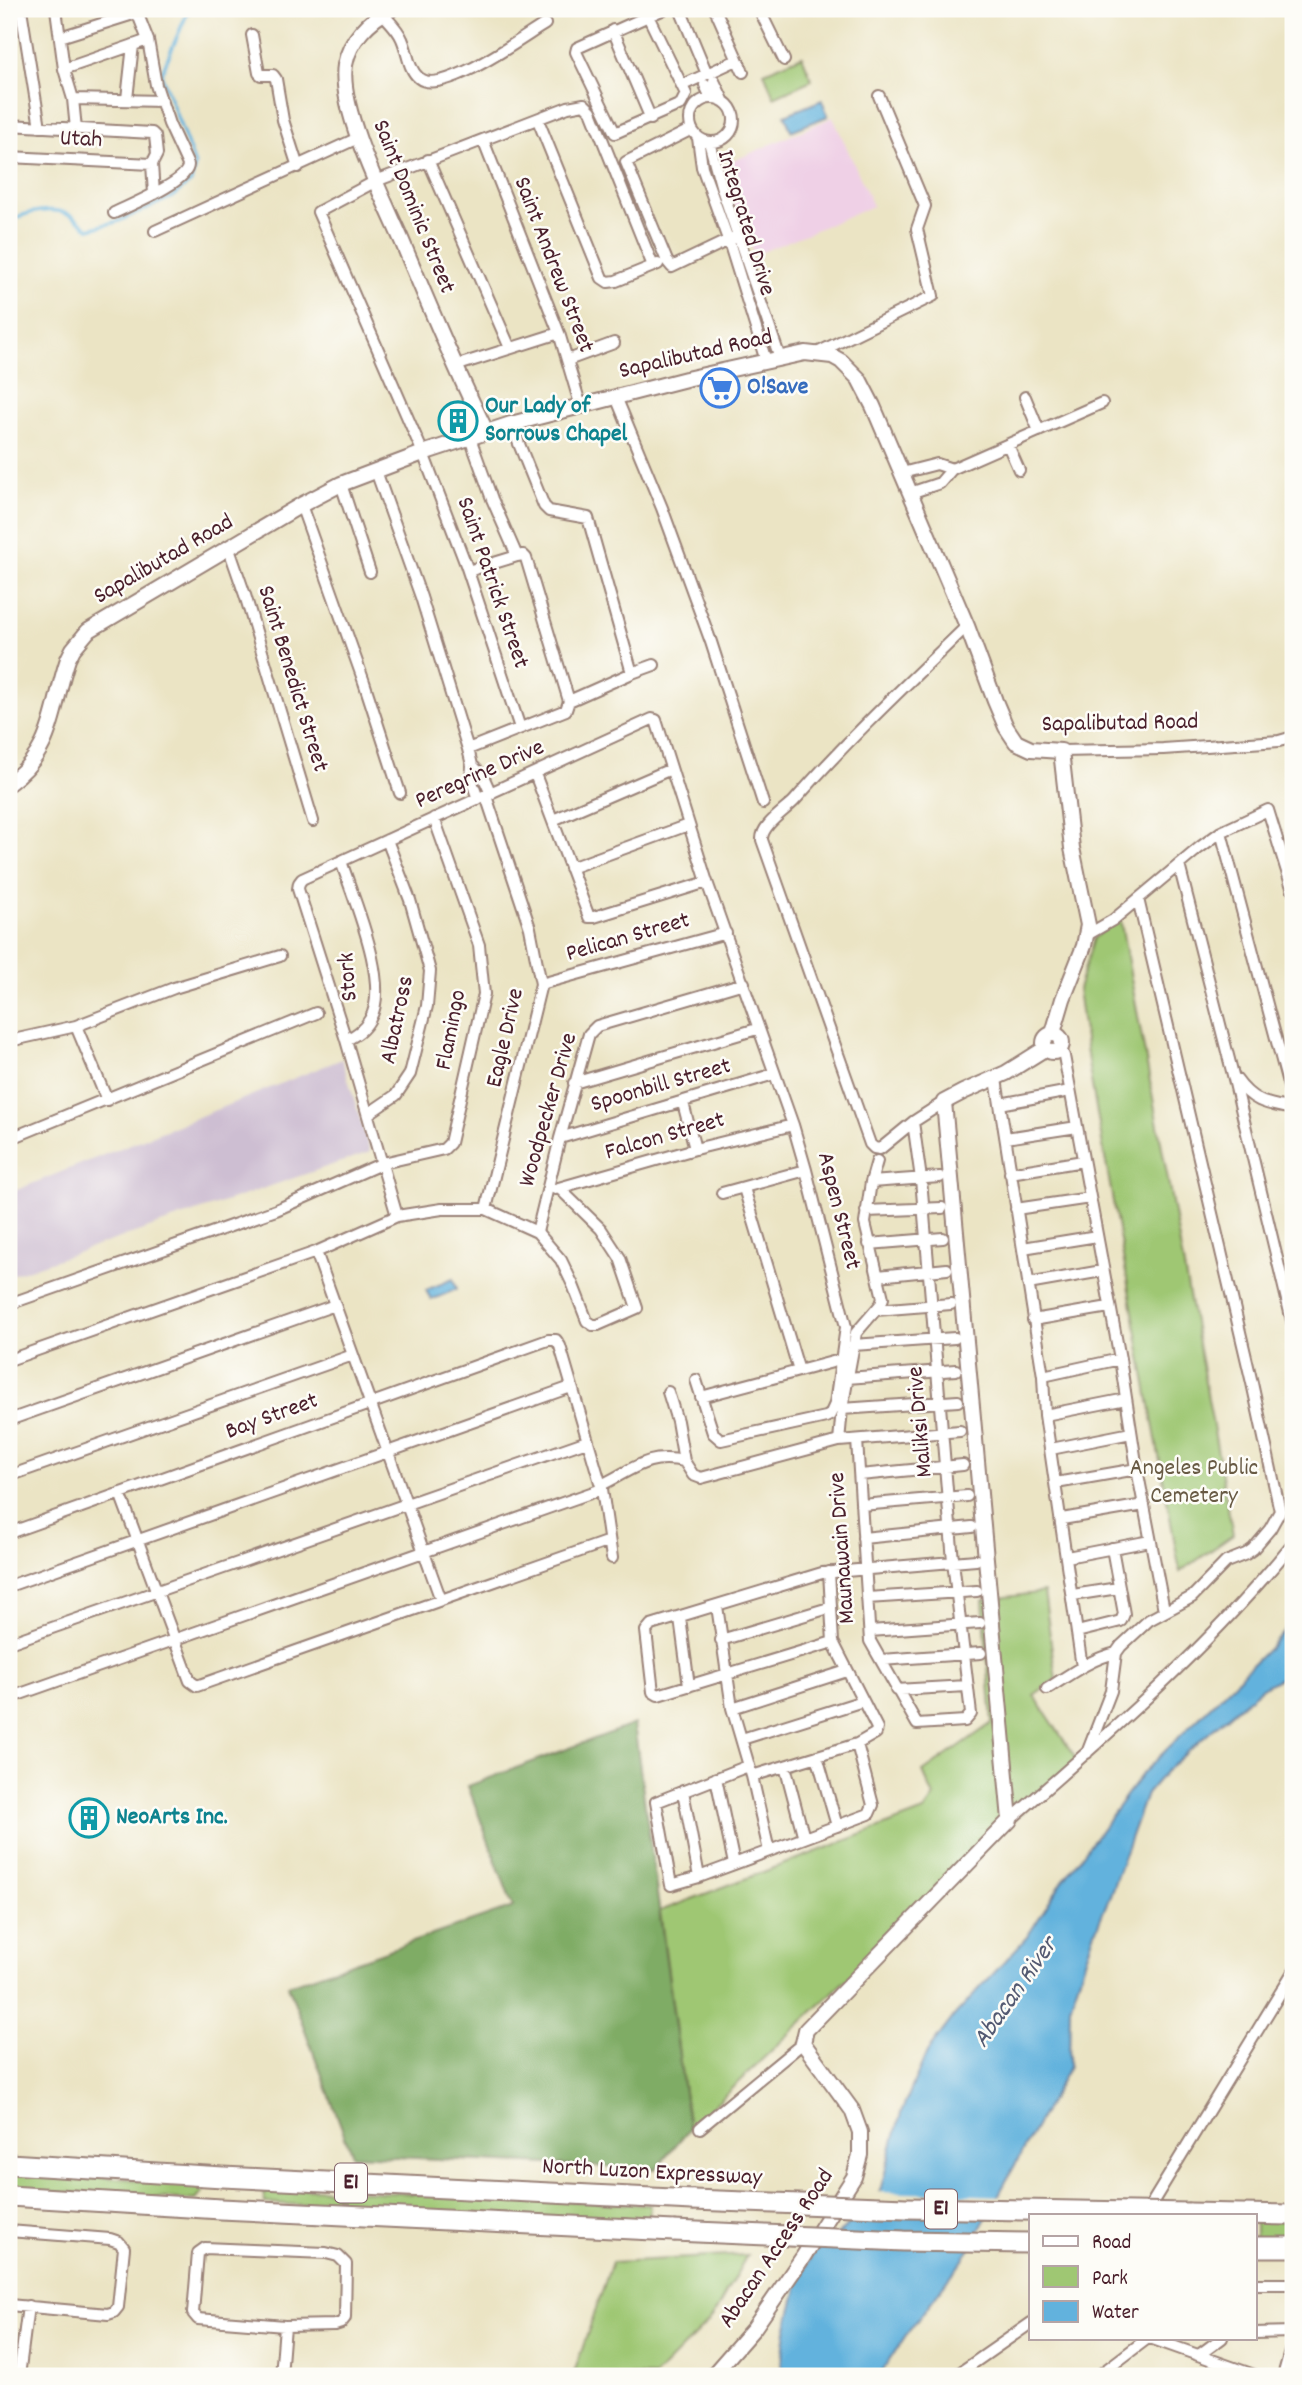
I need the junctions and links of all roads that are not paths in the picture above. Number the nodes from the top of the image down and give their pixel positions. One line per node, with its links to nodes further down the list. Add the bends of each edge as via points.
1 (21, 9): 31 (street)
2 (56, 9): 13 (street)
3 (664, 9): 9 (street)
4 (680, 9): 20 (street)
5 (715, 9): 16 (street)
6 (759, 9): 17 (street)
7 (137, 10): 13 (street); 14 (street)
8 (379, 12): 10 (street, via 402,38 420,79 432,84 467,72); 34 (street, Saint Dominic Street, via 354,43 344,67)
9 (648, 16): 11 (street); 21 (street)
10 (545, 24)
11 (613, 30): 28 (street); 28 (street, via 576,52 615,133)
12 (252, 34): 39 (street, via 258,73 276,79)
13 (60, 37): 18 (street)
14 (148, 40): 15 (street); 27 (street)
15 (133, 45): 18 (street); 25 (street)
16 (737, 60): 19 (street); 20 (street)
17 (784, 60)
18 (65, 69): 24 (street)
19 (743, 72)
20 (708, 78): 21 (street); 23 (street); 26 (street)
21 (683, 85): 28 (street, via 686,94 681,104)
22 (879, 96): 52 (street, via 925,206 917,229 933,296)
23 (711, 98): 26 (street); 33 (street, via 698,103 691,115)
24 (73, 99): 25 (street); 32 (street)
25 (127, 99): 27 (street)
26 (723, 100): 33 (street, via 732,110 734,124 728,136 722,140)
27 (162, 101): 41 (street, via 188,171)
28 (650, 119)
29 (538, 120): 35 (street); 48 (street, via 602,278 612,282); 48 (street, via 578,104 588,107)
30 (9, 125): 31 (street)
31 (40, 127): 32 (street)
32 (76, 129): 38 (street, via 152,133 157,155)
33 (699, 136): 42 (street, Integrated Drive); 43 (street, Integrated Drive, via 702,167); 47 (street, via 626,162)
34 (358, 138): 39 (street); 40 (street, Saint Dominic Street)
35 (483, 140): 37 (street); 49 (street, Saint Andrew Street)
36 (9, 158): 38 (street, Utah)
37 (428, 160): 40 (street); 51 (street)
38 (152, 163): 41 (street)
39 (298, 167): 45 (street)
40 (376, 181): 55 (street, Saint Dominic Street); 65 (street, Saint Patrick Street, via 318,212)
41 (154, 194): 44 (street)
42 (729, 208): 43 (street); 46 (street, Integrated Drive)
43 (718, 212): 46 (street, Integrated Drive)
44 (114, 213)
45 (155, 231)
46 (734, 238): 47 (street, via 672,267); 54 (street, Integrated Drive)
47 (667, 261): 48 (street)
48 (653, 266)
49 (559, 333): 51 (street); 53 (street, Saint Andrew Street)
50 (614, 343): 53 (street)
51 (510, 348): 55 (street)
52 (817, 353): 54 (street, Sapalibutad Road); 69 (street, Sapalibutad Road, via 841,361 859,379)
53 (568, 360): 59 (street, Saint Andrew Street)
54 (773, 360): 56 (street, Sapalibutad Road)
55 (455, 366): 61 (street, Saint Dominic Street)
56 (616, 397): 59 (street, Sapalibutad Road); 90 (street, via 711,642)
57 (1025, 397): 62 (street)
58 (1101, 403): 62 (street)
59 (581, 407): 60 (street, Sapalibutad Road)
60 (511, 424): 61 (street, Sapalibutad Road); 79 (street, via 544,506 549,511 588,518)
61 (486, 431): 63 (street, Sapalibutad Road)
62 (1039, 431): 64 (street)
63 (470, 438): 65 (street, Sapalibutad Road); 74 (street)
64 (1008, 445): 66 (street); 67 (street)
65 (423, 453): 68 (street, Sapalibutad Road); 75 (street, Saint Patrick Street)
66 (952, 470): 69 (street, via 937,464); 71 (street, via 940,483)
67 (1019, 470)
68 (376, 471): 70 (street, Sapalibutad Road); 83 (street, Eagle Drive)
69 (902, 473): 71 (street, Sapalibutad Road)
70 (341, 485): 72 (street, Sapalibutad Road); 76 (street)
71 (910, 493): 77 (street, Sapalibutad Road)
72 (301, 505): 73 (street, Sapalibutad Road); 88 (street)
73 (229, 550): 87 (street, Sapalibutad Road, via 80,639 68,659 44,744 25,772); 93 (street, Saint Benedict Street)
74 (517, 556): 75 (street); 80 (street, via 526,558)
75 (468, 571): 81 (street, Saint Patrick Street)
76 (370, 572)
77 (967, 626): 84 (street, Sapalibutad Road, via 1016,742 1031,749); 126 (street, via 762,834 870,1144 880,1149)
78 (654, 665): 79 (street)
79 (632, 673): 80 (street)
80 (569, 701): 81 (street, via 566,710)
81 (520, 728): 83 (street)
82 (1293, 737): 84 (street, Sapalibutad Road, via 1163,749)
83 (468, 749): 89 (street, Eagle Drive, via 472,765 483,776)
84 (1061, 751): 104 (street)
85 (671, 769): 86 (street, Peregrine Drive, via 658,724 652,719); 92 (street); 94 (street, Peregrine Drive)
86 (535, 774): 89 (street, Peregrine Drive); 92 (street)
87 (9, 783)
88 (400, 793)
89 (485, 797): 91 (street, Peregrine Drive); 107 (street, Eagle Drive, via 530,928)
90 (763, 803)
91 (434, 818): 96 (street, Peregrine Drive); 135 (street, Flamingo, via 479,945 484,994 450,1143 438,1152)
92 (553, 820): 99 (street)
93 (313, 821)
94 (688, 825): 99 (street); 100 (street, Peregrine Drive)
95 (1221, 832): 98 (street); 101 (street, via 1268,810); 121 (street)
96 (387, 840): 97 (street, Peregrine Drive); 125 (street, Albatross, via 430,971 427,1006 410,1074 396,1095)
97 (341, 862): 111 (street, Stork, via 372,955 376,993 372,1017); 111 (street, Peregrine Drive, via 302,879 298,889)
98 (1180, 865): 102 (street); 115 (street)
99 (570, 869): 100 (street, via 587,913 594,917)
100 (707, 882): 103 (street, Peregrine Drive)
101 (1293, 891)
102 (1138, 899): 104 (street); 243 (street, via 1280,1511 1253,1549 1226,1562 1192,1597)
103 (726, 933): 106 (street, Peregrine Drive); 107 (street, Pelican Street)
104 (1087, 934): 113 (street, via 1053,1033 1062,1039)
105 (280, 956): 109 (street, via 174,988)
106 (744, 983): 110 (street, Peregrine Drive); 117 (street, Woodpecker Drive, via 597,1026 589,1034)
107 (541, 985): 146 (street, Eagle Drive)
108 (316, 1013): 119 (street)
109 (76, 1026): 112 (street); 119 (street)
110 (757, 1029): 114 (street, Peregrine Drive); 117 (street)
111 (346, 1040): 125 (street, Peregrine Drive)
112 (9, 1041)
113 (1053, 1049): 116 (street); 118 (street, via 1064,1056)
114 (774, 1074): 122 (street, Spoonbill Street); 127 (street, Aspen Street)
115 (1233, 1075): 124 (street, via 1254,1099); 170 (street)
116 (996, 1079): 120 (street); 123 (street)
117 (574, 1083): 129 (street, Woodpecker Drive)
118 (1070, 1091): 123 (street); 128 (street)
119 (107, 1100): 131 (street)
120 (944, 1102): 126 (street); 276 (street)
121 (1293, 1102)
122 (683, 1103): 129 (street, Spoonbill Street); 132 (street)
123 (1000, 1104): 130 (street)
124 (1293, 1109)
125 (368, 1114): 135 (street, Peregrine Drive)
126 (913, 1122): 139 (street, Maliksi Drive)
127 (793, 1125): 132 (street, Falcon Street); 136 (street, Aspen Street)
128 (1077, 1127): 130 (street); 134 (street)
129 (559, 1138): 142 (street, Woodpecker Drive)
130 (1006, 1138): 137 (street)
131 (9, 1139)
132 (695, 1149): 142 (street, Falcon Street)
133 (877, 1161): 140 (street)
134 (1083, 1161): 137 (street); 144 (street)
135 (383, 1163): 150 (street, Peregrine Drive); 163 (street, via 276,1210)
136 (806, 1170): 141 (street); 176 (street, Aspen Street, via 846,1327)
137 (1010, 1173): 148 (street)
138 (940, 1177): 139 (street)
139 (921, 1179): 140 (street); 147 (street, Maliksi Drive)
140 (871, 1182): 149 (street)
141 (744, 1188): 143 (street); 179 (street)
142 (554, 1189): 151 (street, Woodpecker Drive); 151 (street, via 601,1229 620,1258 637,1308 598,1325 587,1321 561,1260)
143 (722, 1194)
144 (1090, 1198): 148 (street); 152 (street)
145 (942, 1208): 147 (street)
146 (486, 1209): 150 (street); 151 (street)
147 (923, 1209): 149 (street); 154 (street, Maliksi Drive)
148 (1016, 1209): 156 (street)
149 (866, 1211): 155 (street)
150 (397, 1216): 157 (street)
151 (537, 1232)
152 (1097, 1236): 156 (street); 160 (street)
153 (943, 1238): 154 (street)
154 (927, 1239): 155 (street); 159 (street, Maliksi Drive)
155 (869, 1244): 161 (street)
156 (1023, 1248): 162 (street)
157 (316, 1252): 165 (street); 175 (street)
158 (947, 1269): 159 (street)
159 (930, 1271): 161 (street); 166 (street, Maliksi Drive)
160 (1102, 1271): 162 (street); 167 (street)
161 (878, 1276): 168 (street, via 883,1298)
162 (1028, 1284): 169 (street)
163 (9, 1304)
164 (951, 1304): 166 (street)
165 (335, 1305): 174 (street); 193 (street)
166 (934, 1305): 168 (street); 172 (street, Maliksi Drive)
167 (1109, 1307): 169 (street); 177 (street)
168 (876, 1310): 173 (street, via 858,1329)
169 (1033, 1320): 181 (street)
170 (1293, 1325)
171 (955, 1338): 172 (street)
172 (936, 1340): 173 (street); 180 (street, Maliksi Drive)
173 (853, 1345): 182 (street)
174 (353, 1355): 190 (street); 207 (street)
175 (9, 1360)
176 (840, 1360): 179 (street); 186 (street, Aspen Street, via 835,1404 826,1417 721,1440 713,1433)
177 (1119, 1360): 181 (street); 187 (street)
178 (956, 1370): 180 (street)
179 (799, 1371): 186 (street)
180 (938, 1371): 182 (street); 189 (street, Maliksi Drive)
181 (1043, 1376): 192 (street)
182 (847, 1378): 191 (street)
183 (696, 1380): 186 (street)
184 (571, 1387): 190 (street, Bay Street, via 560,1346 556,1340 548,1340); 198 (street); 201 (street)
185 (668, 1392): 202 (street)
186 (701, 1397)
187 (1126, 1399): 192 (street); 196 (street)
188 (958, 1401): 189 (street)
189 (941, 1402): 191 (street); 195 (street, Maliksi Drive)
190 (371, 1404): 201 (street); 210 (street, Bay Street)
191 (842, 1409): 199 (street)
192 (1045, 1415): 200 (street)
193 (9, 1420)
194 (960, 1431): 195 (street)
195 (943, 1433): 197 (street); 204 (street, Maliksi Drive)
196 (1131, 1433): 200 (street); 205 (street)
197 (857, 1440): 199 (street); 206 (street, Maunawain Drive)
198 (587, 1441): 209 (street); 213 (street)
199 (839, 1441): 202 (street, via 701,1478 693,1475)
200 (1051, 1449): 208 (street)
201 (388, 1452): 213 (street); 221 (street)
202 (684, 1461): 209 (street, via 651,1460)
203 (963, 1465): 204 (street)
204 (946, 1467): 206 (street); 212 (street, Maliksi Drive)
205 (1137, 1469): 208 (street); 215 (street)
206 (860, 1475): 214 (street, Maunawain Drive)
207 (9, 1476)
208 (1055, 1483): 216 (street)
209 (602, 1487): 222 (street); 226 (street)
210 (120, 1493): 219 (street, Bay Street); 221 (street)
211 (967, 1496): 212 (street)
212 (948, 1497): 214 (street); 218 (street, Maliksi Drive)
213 (407, 1505): 226 (street); 235 (street)
214 (861, 1505): 220 (street, Maunawain Drive)
215 (1144, 1505): 216 (street); 223 (street)
216 (1062, 1519): 227 (street)
217 (972, 1527): 218 (street)
218 (951, 1529): 220 (street); 230 (street, Maliksi Drive)
219 (9, 1533)
220 (863, 1538): 231 (street, Maunawain Drive)
221 (138, 1541): 233 (street); 235 (street)
222 (609, 1541): 228 (street); 240 (street)
223 (1150, 1541): 225 (street); 243 (street)
224 (1293, 1543): 270 (street, via 1229,1618)
225 (1112, 1548): 227 (street); 234 (street)
226 (424, 1553): 240 (street); 249 (street)
227 (1067, 1557): 238 (street)
228 (612, 1558)
229 (976, 1560): 230 (street)
230 (953, 1561): 231 (street); 237 (street, Maliksi Drive)
231 (864, 1569): 232 (street); 239 (street, Maunawain Drive)
232 (829, 1572): 241 (street); 242 (street)
233 (9, 1586)
234 (1118, 1588): 238 (street); 248 (street, via 1124,1614 1121,1621)
235 (156, 1590): 249 (street); 252 (street)
236 (977, 1591): 237 (street)
237 (957, 1593): 239 (street); 246 (street, Maliksi Drive)
238 (1073, 1595): 248 (street)
239 (867, 1598): 247 (street, Maunawain Drive)
240 (441, 1600): 249 (street, via 197,1686 190,1681)
241 (717, 1606): 244 (street); 250 (street)
242 (830, 1608): 250 (street); 251 (street)
243 (1164, 1610): 254 (street)
244 (680, 1618): 260 (street); 260 (street, via 651,1625 646,1631 653,1692 658,1695)
245 (980, 1623): 246 (street)
246 (960, 1624): 247 (street); 255 (street, Maliksi Drive)
247 (870, 1631): 256 (street, Maunawain Drive, via 870,1641)
248 (1077, 1632): 257 (street)
249 (174, 1640): 264 (street)
250 (721, 1640): 259 (street)
251 (832, 1642): 258 (street); 259 (street)
252 (9, 1643)
253 (981, 1653): 255 (street)
254 (1116, 1653): 257 (street); 270 (street, via 1111,1691)
255 (964, 1654): 256 (street); 261 (street, Maliksi Drive)
256 (881, 1660): 263 (street, Maunawain Drive)
257 (1082, 1667): 262 (street)
258 (847, 1671): 265 (street); 266 (street)
259 (726, 1674): 260 (street); 266 (street)
260 (689, 1686)
261 (967, 1686): 263 (street); 267 (street, Maliksi Drive, via 971,1714 965,1721)
262 (1047, 1689)
263 (896, 1690): 267 (street, Maunawain Drive)
264 (9, 1698)
265 (863, 1701): 268 (street); 269 (street, via 877,1728 873,1736)
266 (732, 1708): 268 (street)
267 (917, 1724)
268 (742, 1739): 273 (street)
269 (857, 1744): 271 (street); 277 (street, via 873,1810)
270 (1087, 1753): 276 (street)
271 (817, 1756): 272 (street); 277 (street)
272 (785, 1766): 273 (street); 278 (street)
273 (750, 1771): 274 (street); 279 (street)
274 (716, 1778): 275 (street); 280 (street)
275 (682, 1791): 281 (street); 281 (street, via 656,1802 670,1883 673,1886)
276 (1010, 1820): 283 (street, via 806,2030)
277 (837, 1826): 278 (street)
278 (804, 1838): 279 (street)
279 (769, 1851): 280 (street)
280 (734, 1864): 281 (street)
281 (699, 1877)
282 (1293, 1972): 287 (street)
283 (803, 2043): 284 (street); 310 (street, Abacan Access Road, via 852,2110 860,2132 854,2177 754,2328)
284 (700, 2128)
285 (9, 2164): 288 (highway, North Luzon Expressway / E1, bridge, via 693,2200)
286 (9, 2196): 292 (highway, E1, bridge, via 674,2231)
287 (1146, 2214)
288 (1241, 2214)
289 (1256, 2214): 290 (highway, North Luzon Expressway / E1, bridge)
290 (1293, 2215)
291 (9, 2231): 298 (street, via 110,2239 124,2248 114,2312)
292 (1029, 2243)
293 (1256, 2247): 294 (highway)
294 (1293, 2247)
295 (1256, 2284): 296 (street)
296 (1293, 2284)
297 (9, 2305): 298 (street)
298 (28, 2306): 308 (street)
299 (1029, 2324): 311 (street)
300 (285, 2326): 300 (street, via 198,2319 193,2313 198,2253 205,2248 338,2256 346,2264 345,2318 335,2325); 309 (street)
301 (1293, 2332): 302 (street)
302 (1256, 2333)
303 (1146, 2340): 312 (street)
304 (1155, 2340): 307 (street)
305 (1219, 2340): 307 (street)
306 (1293, 2342): 314 (street)
307 (1199, 2355): 313 (street)
308 (19, 2376)
309 (281, 2376)
310 (712, 2376)
311 (955, 2376)
312 (1098, 2376)
313 (1257, 2376)
314 (1283, 2376)

